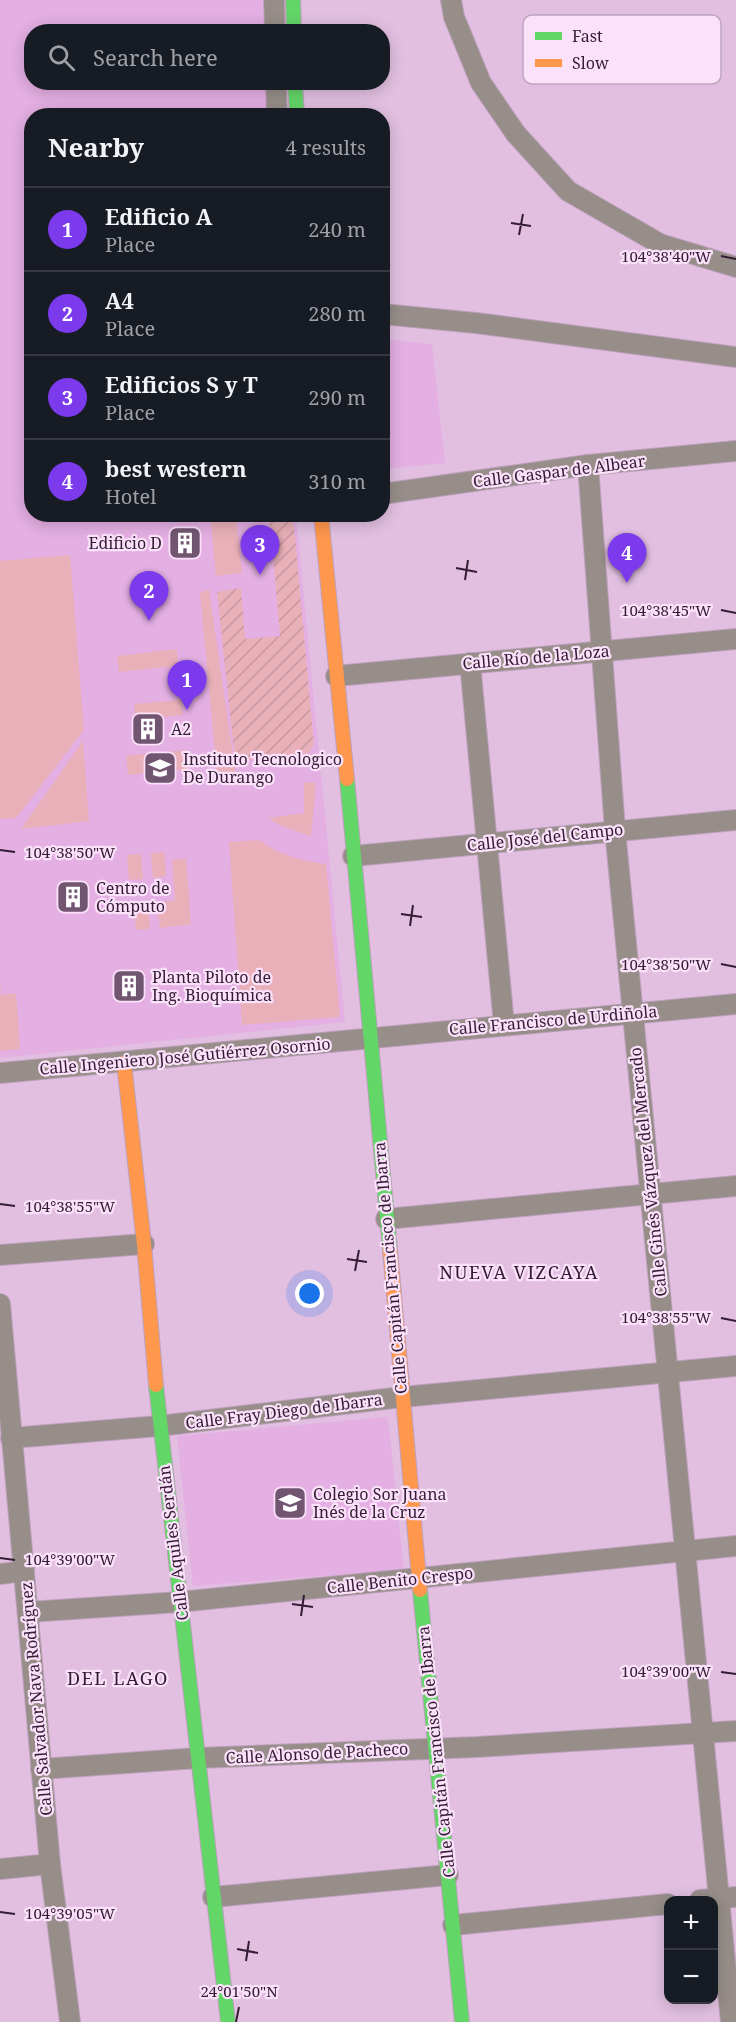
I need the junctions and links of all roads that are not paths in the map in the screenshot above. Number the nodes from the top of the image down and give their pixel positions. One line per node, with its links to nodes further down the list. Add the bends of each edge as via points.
1 (274, 0): 4 (street)
2 (293, 0): 5 (street)
3 (450, 0): 10 (street, via 482,83 516,134 568,191 660,244)
4 (275, 24)
5 (294, 24)
6 (276, 90): 8 (street)
7 (296, 90): 9 (street)
8 (277, 108)
9 (297, 108)
10 (736, 267)
11 (390, 315): 12 (street)
12 (736, 357)
13 (736, 451): 14 (street, Calle Gaspar de Albear)
14 (588, 465): 15 (street, Calle Gaspar de Albear); 18 (street, Calle Ginés Vázquez del Mercado)
15 (390, 493)
16 (322, 522): 20 (street, Calle Capitán Francisco de Ibarra)
17 (736, 639): 18 (street, Calle Río de la Loza)
18 (602, 651): 19 (street, Calle Río de la Loza); 22 (street, Calle Ginés Vázquez del Mercado)
19 (470, 663): 20 (street, Calle Río de la Loza); 23 (street)
20 (336, 676): 24 (street, Calle Capitán Francisco de Ibarra)
21 (736, 820): 22 (street, Calle José del Campo)
22 (615, 830): 23 (street, Calle José del Campo); 26 (street, Calle Ginés Vázquez del Mercado)
23 (487, 842): 24 (street, Calle José del Campo); 27 (street)
24 (353, 855): 28 (street, Calle Capitán Francisco de Ibarra)
25 (736, 1004): 26 (street, Calle Francisco de Urdiñola)
26 (633, 1012): 27 (street, Calle Francisco de Urdiñola); 32 (street, Calle Ginés Vázquez del Mercado)
27 (504, 1025): 28 (street, Calle Francisco de Urdiñola)
28 (370, 1038): 29 (street, Calle Ingeniero José Gutiérrez Osornio); 33 (street, Calle Capitán Francisco de Ibarra)
29 (124, 1063): 30 (street, Calle Ingeniero José Gutiérrez Osornio); 34 (street, Calle Aquiles Serdán)
30 (0, 1073)
31 (736, 1186): 32 (street)
32 (650, 1194): 33 (street); 39 (street, Calle Ginés Vázquez del Mercado)
33 (386, 1219): 40 (street, Calle Capitán Francisco de Ibarra)
34 (144, 1244): 35 (street); 41 (street, Calle Aquiles Serdán)
35 (0, 1255)
36 (0, 1304): 37 (street, Calle Salvador Nava Rodríguez)
37 (1, 1330): 42 (street, Calle Salvador Nava Rodríguez)
38 (736, 1366): 39 (street, Calle Fray Diego de Ibarra)
39 (668, 1372): 40 (street, Calle Fray Diego de Ibarra); 44 (street, Calle Ginés Vázquez del Mercado)
40 (402, 1397): 41 (street, Calle Fray Diego de Ibarra); 47 (street, Calle Capitán Francisco de Ibarra)
41 (159, 1426): 42 (street, Calle Fray Diego de Ibarra); 48 (street, Calle Aquiles Serdán)
42 (11, 1438): 45 (street, Calle Salvador Nava Rodríguez)
43 (736, 1546): 44 (street, Calle Benito Crespo)
44 (685, 1552): 47 (street, Calle Benito Crespo); 51 (street, Calle Ginés Vázquez del Mercado)
45 (24, 1571): 46 (street); 49 (street, Calle Salvador Nava Rodríguez)
46 (0, 1574)
47 (419, 1578): 48 (street, Calle Benito Crespo); 52 (street, Calle Capitán Francisco de Ibarra)
48 (179, 1602): 49 (street, Calle Benito Crespo); 53 (street, Calle Aquiles Serdán)
49 (28, 1612): 54 (street, Calle Salvador Nava Rodríguez)
50 (736, 1731): 51 (street, Calle Alonso de Pacheco)
51 (703, 1733): 52 (street, Calle Alonso de Pacheco); 58 (street, Calle Ginés Vázquez del Mercado)
52 (435, 1748): 53 (street, Calle Alonso de Pacheco); 57 (street, Calle Capitán Francisco de Ibarra)
53 (198, 1758): 54 (street, Calle Alonso de Pacheco); 59 (street, Calle Aquiles Serdán)
54 (41, 1769): 55 (street, Calle Salvador Nava Rodríguez)
55 (50, 1864): 56 (street); 63 (street, Calle Salvador Nava Rodríguez)
56 (0, 1869)
57 (448, 1875): 59 (street); 62 (street, Calle Capitán Francisco de Ibarra)
58 (718, 1896)
59 (213, 1897): 64 (street, Calle Aquiles Serdán)
60 (718, 1899): 66 (street, Calle Ginés Vázquez del Mercado)
61 (664, 1904): 62 (street)
62 (453, 1925): 65 (street, Calle Capitán Francisco de Ibarra)
63 (70, 2022)
64 (228, 2022)
65 (462, 2022)
66 (731, 2022)

